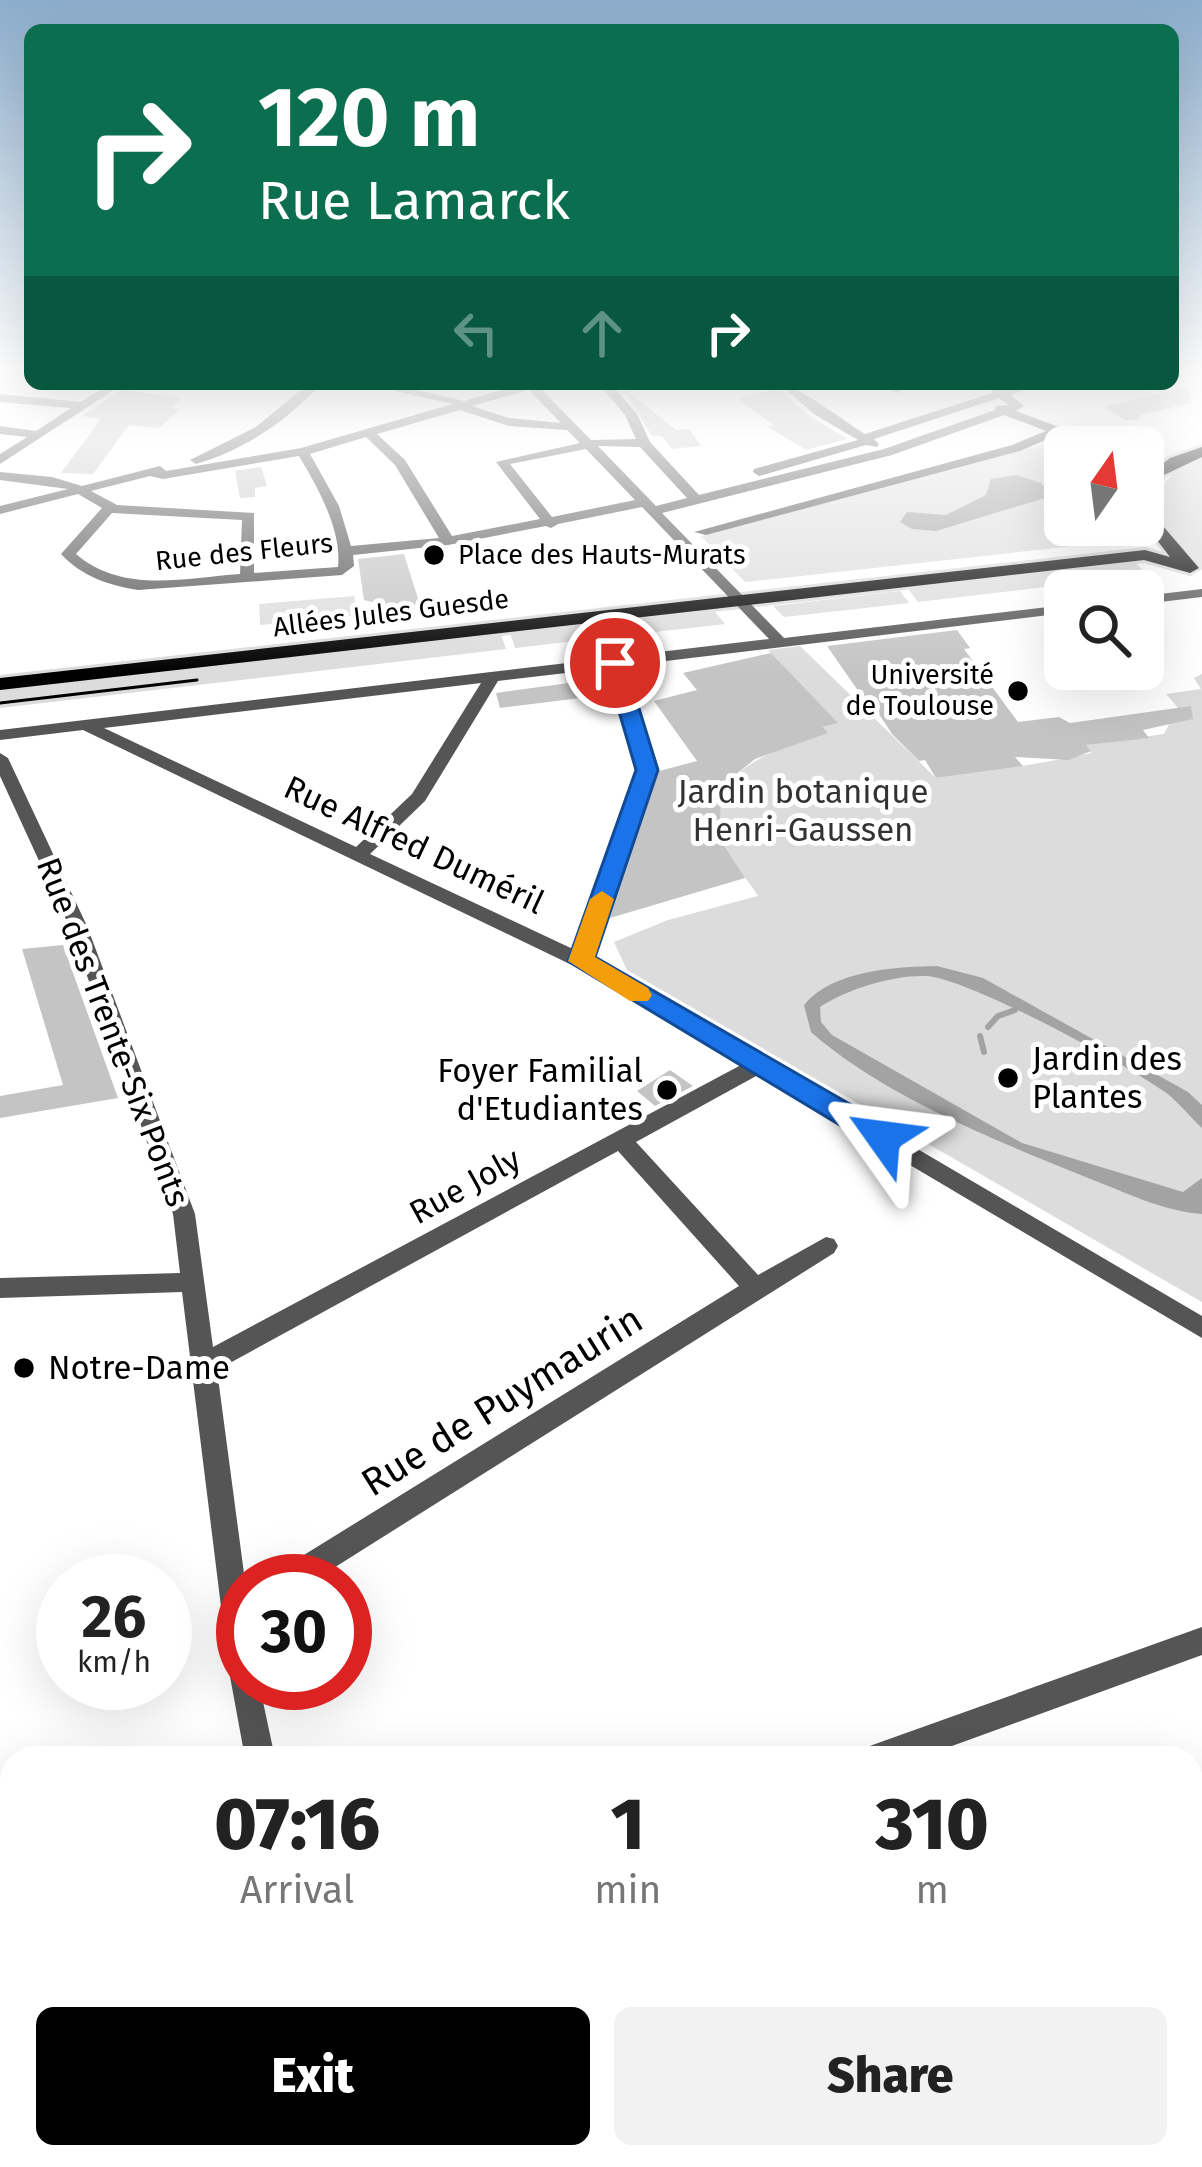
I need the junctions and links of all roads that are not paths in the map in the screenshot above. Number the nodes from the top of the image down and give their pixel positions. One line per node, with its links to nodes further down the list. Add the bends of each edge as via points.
1 (148, 472): 2 (street); 12 (street)
2 (183, 472)
3 (315, 472): 22 (street)
4 (406, 472): 19 (street)
5 (510, 472): 17 (street)
6 (614, 472): 14 (street)
7 (670, 472): 13 (street)
8 (766, 472): 13 (street)
9 (798, 472): 13 (street)
10 (926, 472): 18 (street)
11 (0, 476): 12 (street)
12 (86, 496): 15 (street); 16 (street)
13 (692, 496): 14 (street)
14 (647, 507): 17 (street); 28 (street)
15 (112, 509): 25 (street, via 249,516); 25 (street, Rue des Fleurs, via 68,554 84,568 126,586)
16 (0, 510)
17 (550, 524): 19 (street)
18 (701, 532)
19 (448, 541): 22 (street)
20 (1164, 543): 24 (main road)
21 (1156, 546): 23 (main road)
22 (346, 550): 25 (street, Rue des Fleurs, via 342,571)
23 (1145, 555): 24 (main road, Allées Jules Guesde); 28 (main road, Allées Jules Guesde)
24 (1196, 573)
25 (248, 580)
26 (1202, 593): 27 (street)
27 (1164, 598)
28 (737, 602): 30 (street); 33 (main road, Allées Jules Guesde)
29 (1044, 612): 30 (street)
30 (781, 643): 31 (street)
31 (615, 663): 32 (street); 38 (street, via 647,770)
32 (493, 676): 34 (street); 37 (street, via 419,797)
33 (0, 684)
34 (87, 726): 35 (street); 37 (street, Rue Alfred Duméril)
35 (0, 735)
36 (0, 758): 42 (street, Rue des Trente-Six Ponts, via 78,926 172,1173)
37 (358, 855): 38 (street, Rue Alfred Duméril)
38 (581, 961): 39 (street, Rue Alfred Duméril)
39 (759, 1065): 40 (street, Rue Joly); 45 (street, Rue Alfred Duméril)
40 (620, 1139): 44 (street); 46 (street, Rue Joly)
41 (826, 1246): 44 (street, Rue de Puymaurin)
42 (194, 1282): 43 (street); 46 (street, Rue des Trente-Six Ponts)
43 (0, 1288)
44 (757, 1288): 48 (street, Rue de Puymaurin)
45 (1202, 1328)
46 (203, 1365): 47 (street, Rue des Trente-Six Ponts)
47 (232, 1554)
48 (331, 1554)
49 (1202, 1641): 52 (street)
50 (250, 1710): 51 (street)
51 (258, 1746)
52 (911, 1746)

